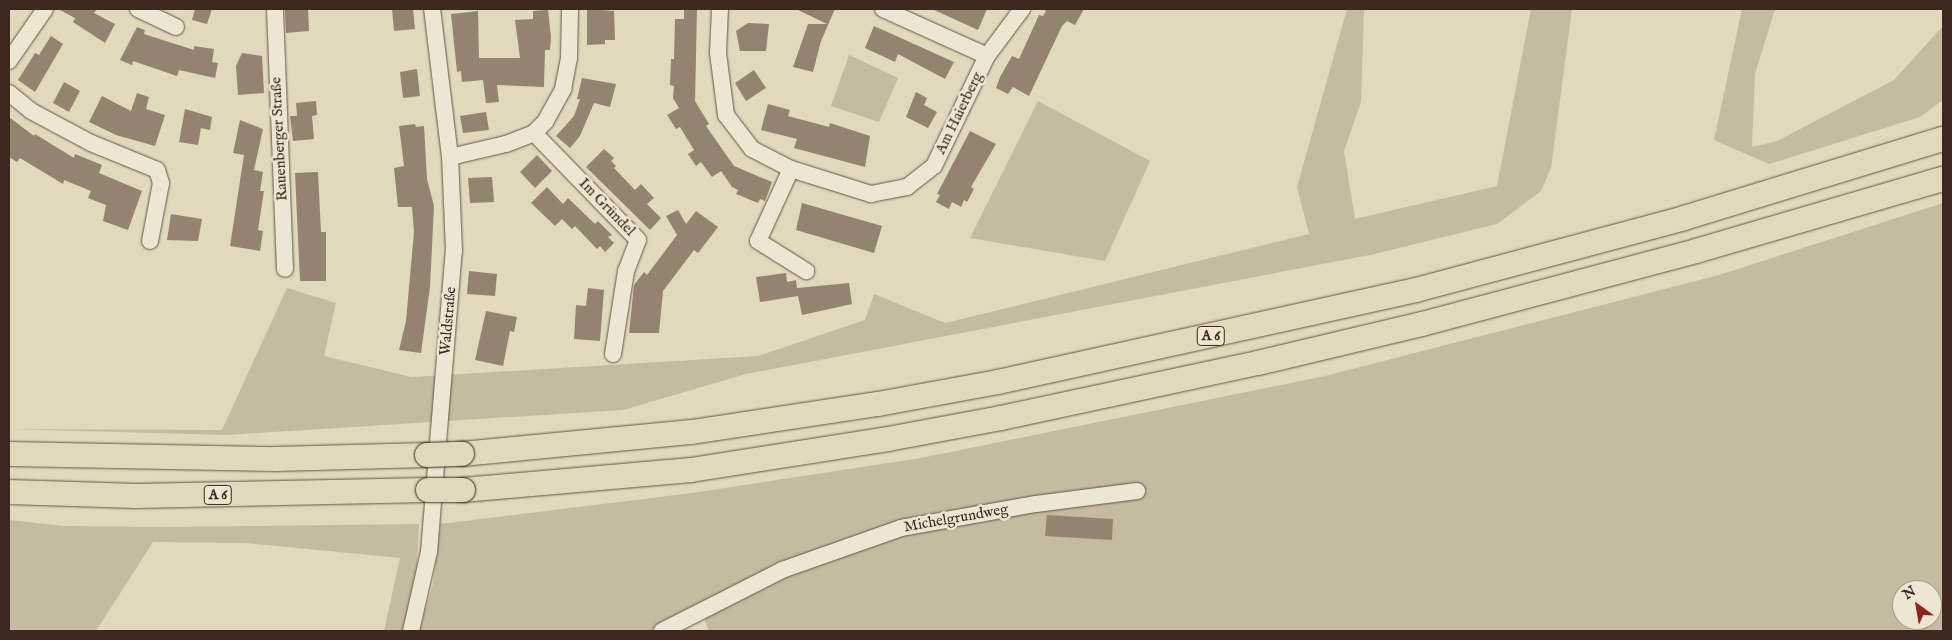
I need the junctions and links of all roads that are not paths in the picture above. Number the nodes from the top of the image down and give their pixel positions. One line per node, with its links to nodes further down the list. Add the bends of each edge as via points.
1 (45, 9): 11 (street)
2 (138, 9): 9 (street)
3 (275, 9): 19 (street, Rauenberger Straße)
4 (432, 9): 15 (street, Waldstraße)
5 (570, 9): 13 (street, via 569,58 563,89 546,122)
6 (720, 9): 16 (street, Am Haierberg, via 718,53 726,115 752,149)
7 (883, 9): 10 (street)
8 (1022, 9): 10 (street, Am Haierberg)
9 (176, 27)
10 (987, 56): 16 (street, Am Haierberg, via 934,166 907,187 871,194)
11 (9, 61)
12 (9, 93): 18 (street, via 30,111 91,143 157,170 161,183)
13 (534, 132): 15 (street, via 506,144); 21 (street, Im Gründel, via 638,240 626,271)
14 (1943, 139): 22 (highway, A 6, bridge, via 1684,218 1416,290 998,382 860,407 702,431 427,456 267,459)
15 (450, 157): 25 (street, Waldstraße, via 454,251 429,552)
16 (791, 170): 20 (street, via 758,241)
17 (1943, 179): 24 (highway, A 6, bridge, via 1696,251 1422,324 1001,418 888,439 691,470 463,490 136,496)
18 (150, 241)
19 (285, 270)
20 (806, 271)
21 (613, 354)
22 (9, 454)
23 (1137, 491): 26 (street, Michelgrundweg, via 1036,504 901,528 782,570)
24 (9, 492)
25 (411, 631)
26 (662, 631)

